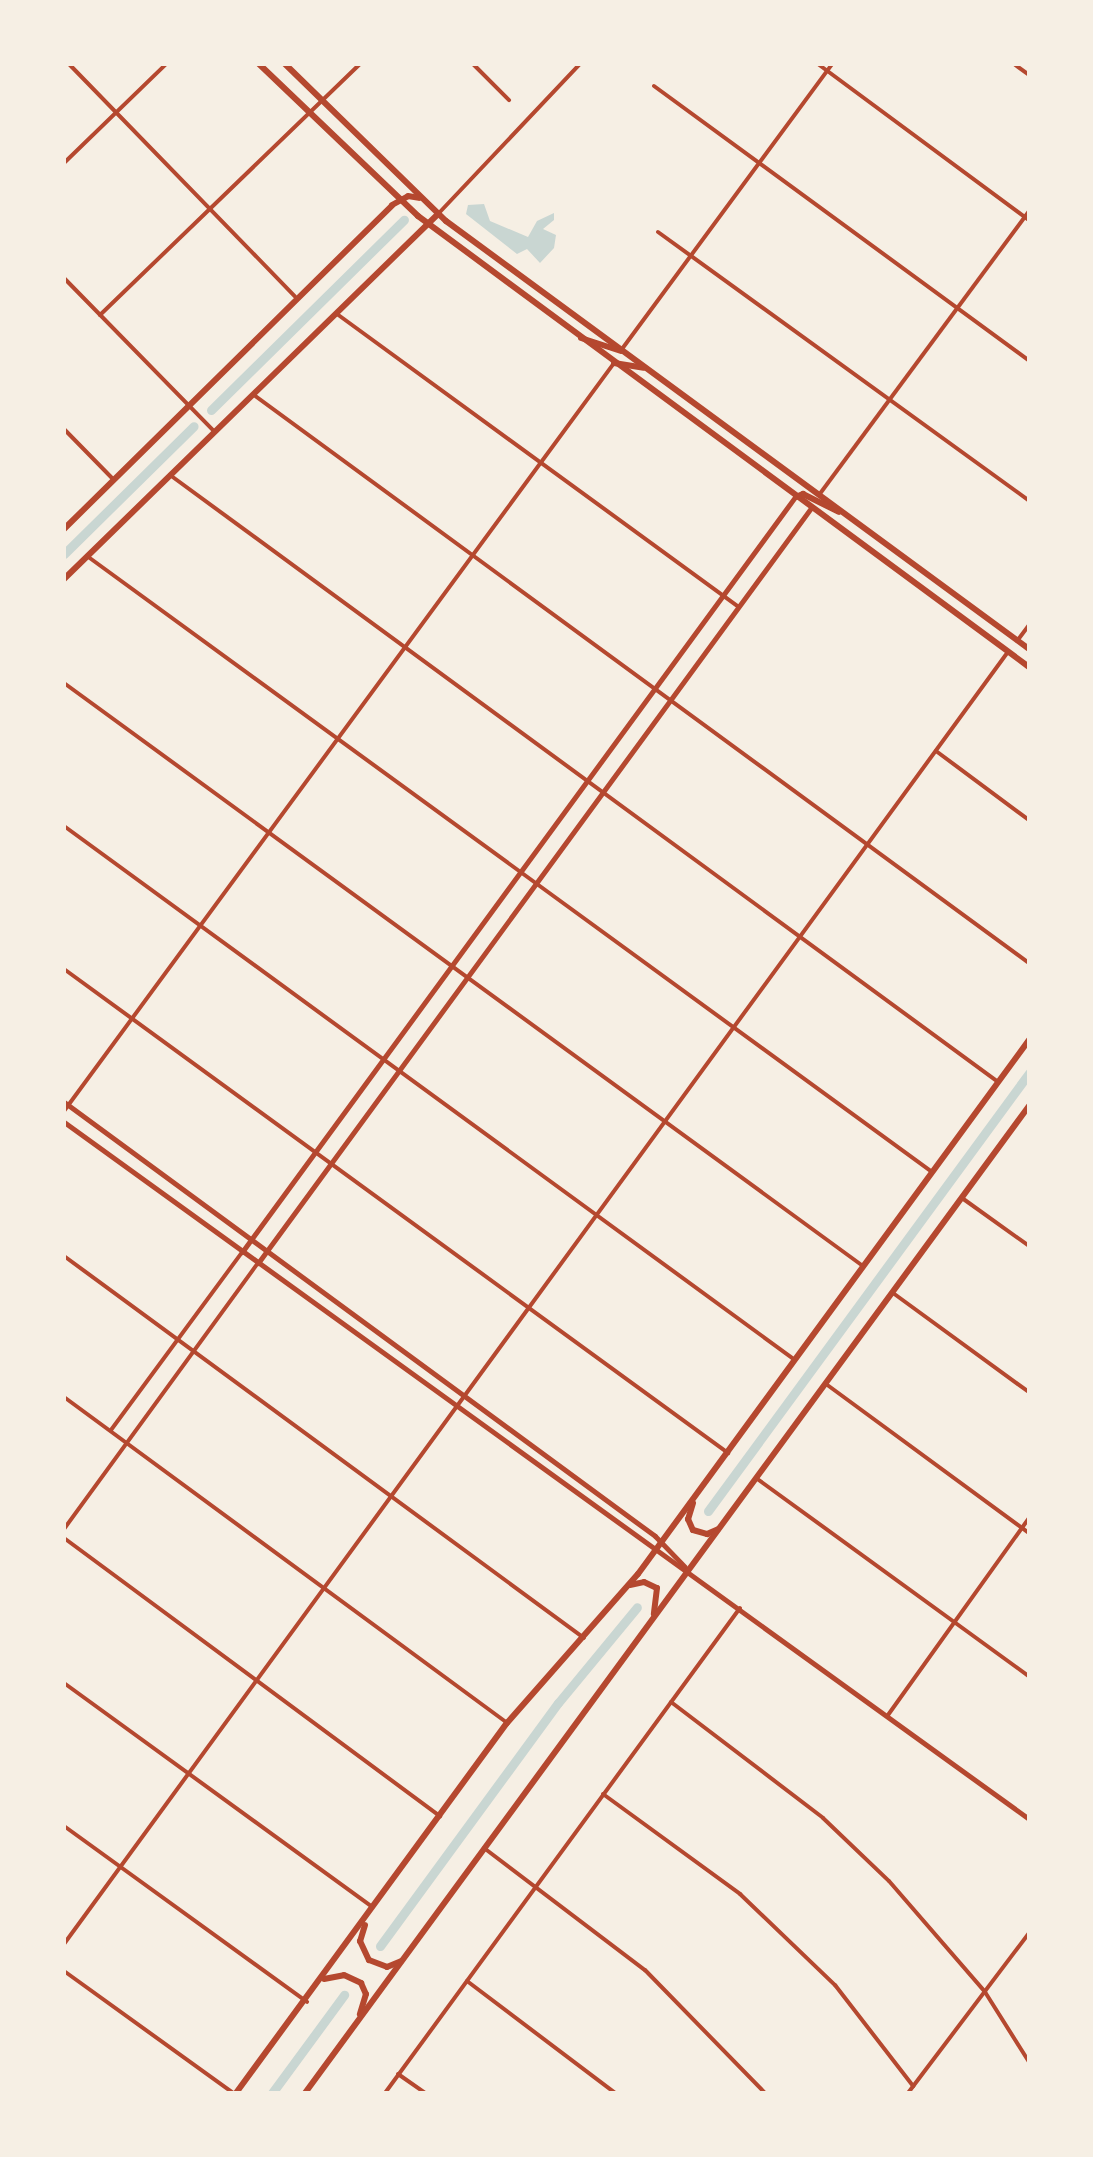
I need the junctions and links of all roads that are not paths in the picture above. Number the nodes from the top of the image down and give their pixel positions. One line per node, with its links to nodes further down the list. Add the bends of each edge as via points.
1 (69, 64): 16 (street)
2 (166, 64): 16 (street)
3 (259, 64): 17 (main road)
4 (285, 64): 15 (main road)
5 (360, 64): 15 (street)
6 (473, 64): 14 (street)
7 (580, 64): 26 (street)
8 (818, 64): 11 (street)
9 (832, 64): 11 (street)
10 (1014, 64): 12 (street)
11 (827, 71): 21 (street); 27 (street)
12 (1029, 75)
13 (654, 86): 21 (street)
14 (509, 100)
15 (322, 102): 17 (street); 18 (main road)
16 (116, 112): 20 (street); 24 (street)
17 (308, 113): 19 (main road); 24 (street)
18 (351, 132): 19 (main road); 22 (main road)
19 (341, 145): 23 (main road)
20 (64, 163)
21 (759, 163): 30 (street); 33 (street)
22 (419, 198): 23 (main road); 26 (main road)
23 (397, 200): 28 (main road); 32 (main road)
24 (211, 208): 32 (street); 35 (street)
25 (1029, 211): 27 (street)
26 (438, 214): 28 (main road); 37 (main road)
27 (1027, 218): 33 (street)
28 (428, 224): 34 (main road); 36 (main road)
29 (658, 232): 30 (street)
30 (691, 256): 37 (street); 42 (street)
31 (64, 278): 35 (street)
32 (295, 296): 43 (main road)
33 (957, 309): 38 (street); 42 (street)
34 (335, 312): 41 (main road); 46 (street)
35 (100, 315): 43 (street)
36 (581, 338): 37 (main road); 39 (main road)
37 (621, 351): 40 (main road)
38 (1029, 360)
39 (614, 363): 40 (main road); 46 (street); 50 (main road)
40 (644, 368): 49 (main road)
41 (253, 393): 45 (main road); 56 (street)
42 (891, 400): 49 (street); 51 (street)
43 (189, 405): 45 (street); 48 (main road)
44 (64, 429): 48 (street)
45 (214, 431): 47 (main road)
46 (540, 464): 56 (street); 58 (street)
47 (170, 475): 55 (main road); 63 (street)
48 (114, 480): 54 (main road)
49 (819, 496): 53 (main road)
50 (795, 497): 52 (main road); 53 (main road, via 803,494); 58 (street)
51 (1029, 501)
52 (811, 508): 59 (street); 61 (main road)
53 (842, 513): 62 (main road)
54 (66, 524)
55 (87, 556): 57 (main road); 70 (street)
56 (472, 556): 63 (street); 68 (street)
57 (64, 579)
58 (723, 596): 59 (street); 68 (street)
59 (739, 607): 69 (street)
60 (1029, 625): 62 (street)
61 (988, 637): 62 (main road); 65 (main road)
62 (1017, 641): 64 (main road)
63 (404, 648): 70 (street); 72 (street)
64 (1029, 649)
65 (1008, 652): 66 (main road); 71 (street)
66 (1029, 667)
67 (64, 683): 76 (street)
68 (653, 690): 69 (street); 72 (street)
69 (669, 702): 73 (street); 77 (street)
70 (336, 740): 76 (street); 78 (street)
71 (936, 751): 74 (street); 77 (street)
72 (585, 782): 73 (street); 78 (street)
73 (602, 793): 79 (street); 81 (street)
74 (1029, 820)
75 (64, 826): 80 (street)
76 (269, 832): 80 (street); 83 (street)
77 (867, 845): 81 (street); 82 (street)
78 (518, 874): 79 (street); 83 (street)
79 (534, 885): 85 (street); 87 (street)
80 (200, 926): 86 (street); 91 (street)
81 (800, 937): 87 (street); 93 (street)
82 (1029, 963)
83 (450, 966): 85 (street); 91 (street)
84 (64, 969): 86 (street)
85 (467, 977): 92 (street); 98 (street)
86 (132, 1019): 94 (street); 99 (street)
87 (733, 1030): 98 (street); 101 (street)
88 (1029, 1040): 90 (main road)
89 (1029, 1053): 90 (main road)
90 (1019, 1054): 93 (main road)
91 (382, 1060): 92 (street); 99 (street)
92 (398, 1071): 100 (street); 103 (street)
93 (998, 1082): 101 (main road)
94 (66, 1104): 96 (street); 104 (street)
95 (1029, 1106): 102 (main road)
96 (64, 1111)
97 (64, 1122): 106 (street)
98 (663, 1125): 103 (street); 110 (street)
99 (315, 1153): 100 (street); 104 (street)
100 (330, 1164): 107 (street); 112 (street)
101 (932, 1173): 110 (main road)
102 (962, 1198): 105 (street); 111 (main road)
103 (595, 1219): 112 (street); 115 (street)
104 (251, 1240): 106 (street); 107 (street)
105 (1029, 1246)
106 (242, 1252): 109 (street); 113 (street)
107 (267, 1252): 109 (street); 118 (street)
108 (64, 1256): 113 (street)
109 (258, 1263): 114 (street); 120 (street)
110 (864, 1267): 115 (main road)
111 (893, 1293): 116 (main road); 117 (street)
112 (528, 1309): 118 (street); 123 (street)
113 (179, 1339): 114 (street); 121 (street)
114 (194, 1349): 122 (street); 125 (street)
115 (795, 1360): 123 (main road)
116 (826, 1384): 124 (main road); 128 (street)
117 (1029, 1392)
118 (465, 1396): 120 (street); 133 (street)
119 (64, 1397): 121 (street)
120 (456, 1408): 125 (street); 134 (street)
121 (111, 1430): 122 (street)
122 (127, 1442): 129 (street); 137 (street)
123 (728, 1453): 126 (main road)
124 (756, 1478): 130 (main road); 140 (street)
125 (392, 1495): 137 (street); 141 (street)
126 (696, 1495): 130 (main road, via 688,1519 693,1530 707,1534); 133 (main road)
127 (1029, 1518): 128 (street)
128 (1022, 1528): 131 (street); 140 (street)
129 (64, 1529)
130 (718, 1529): 135 (main road)
131 (1029, 1533)
132 (64, 1538): 143 (street)
133 (662, 1541): 134 (main road); 135 (street)
134 (654, 1552): 135 (street); 136 (main road)
135 (688, 1570): 138 (street); 139 (main road)
136 (630, 1585): 139 (main road, via 644,1582 657,1588 660,1599); 141 (main road)
137 (325, 1587): 143 (street); 147 (street)
138 (740, 1608): 145 (street); 146 (street)
139 (652, 1621): 153 (main road)
140 (953, 1621): 142 (street); 146 (street)
141 (585, 1639): 147 (main road)
142 (1029, 1676)
143 (256, 1680): 148 (street); 150 (street)
144 (64, 1683): 148 (street)
145 (671, 1702): 149 (street); 164 (street, via 823,1818 917,1911)
146 (888, 1715): 151 (street)
147 (507, 1723): 150 (main road)
148 (188, 1772): 154 (street); 156 (street)
149 (603, 1794): 155 (street); 169 (street, via 740,1894 835,1985)
150 (440, 1816): 156 (main road)
151 (1029, 1819)
152 (64, 1826): 154 (street)
153 (484, 1848): 155 (street); 160 (main road)
154 (120, 1866): 159 (street); 165 (street)
155 (535, 1887): 163 (street); 175 (street, via 645,1970)
156 (374, 1909): 157 (main road)
157 (367, 1918): 160 (main road, via 362,1952 377,1965); 162 (main road)
158 (1029, 1933): 164 (street)
159 (64, 1944)
160 (402, 1961): 166 (main road)
161 (64, 1971): 170 (street)
162 (323, 1979): 165 (main road); 166 (main road, via 344,1975 361,1983 366,1994)
163 (467, 1981): 168 (street); 174 (street)
164 (985, 1992): 167 (street); 169 (street)
165 (307, 2002): 170 (main road)
166 (358, 2021): 171 (main road)
167 (1029, 2062)
168 (398, 2074): 172 (street); 173 (street)
169 (913, 2086): 176 (street)
170 (234, 2093)
171 (305, 2093)
172 (385, 2093)
173 (425, 2093)
174 (615, 2093)
175 (765, 2093)
176 (908, 2093)

